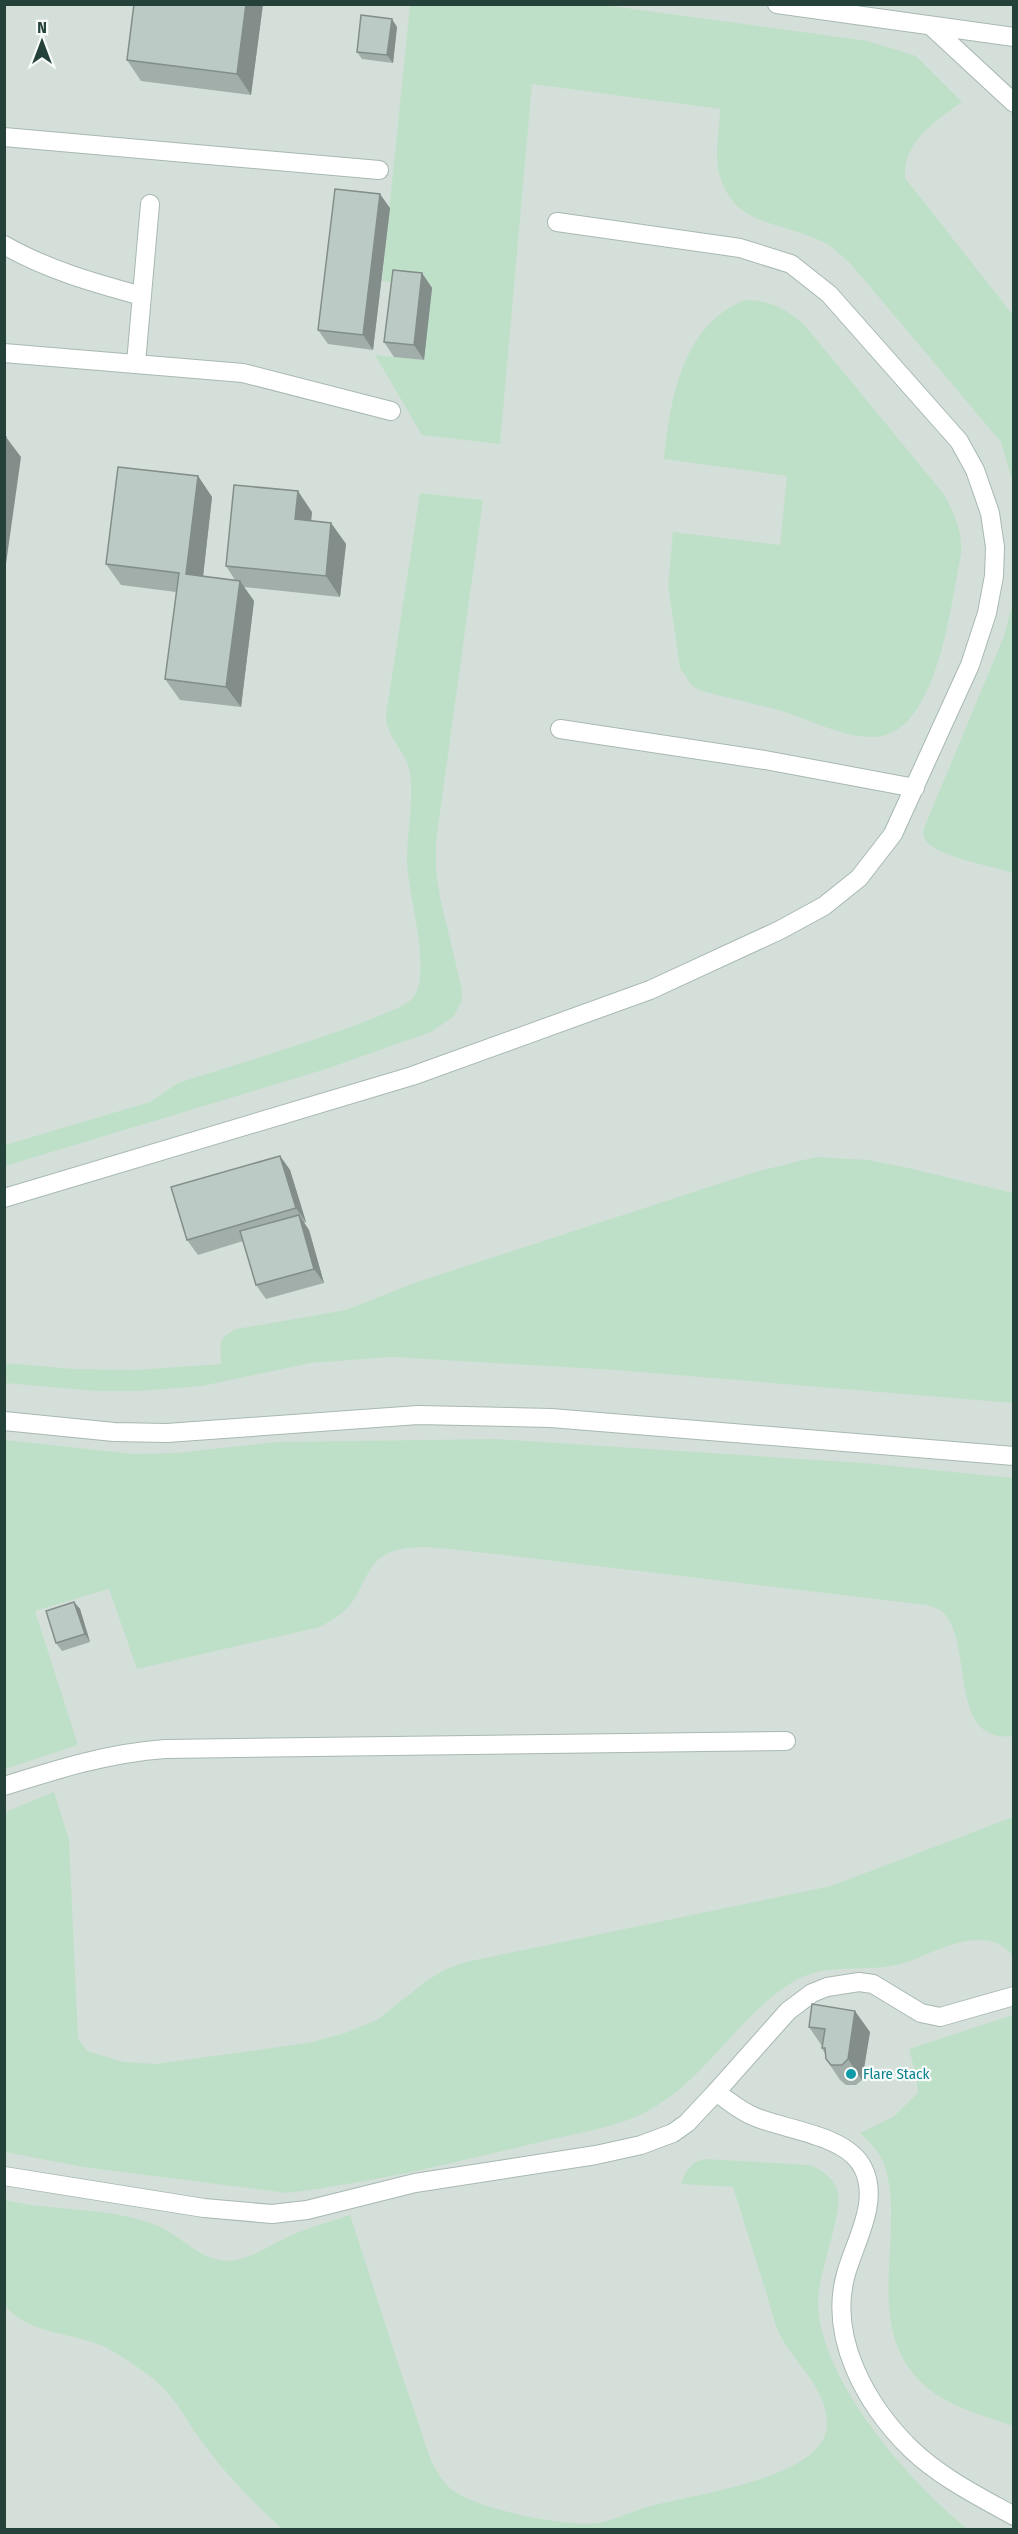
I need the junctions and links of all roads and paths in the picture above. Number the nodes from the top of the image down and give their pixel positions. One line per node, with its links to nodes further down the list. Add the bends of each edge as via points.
1 (777, 4): 2 (lane)
2 (932, 27): 3 (lane); 4 (lane)
3 (1014, 37)
4 (1014, 103)
5 (4, 137): 6 (lane)
6 (379, 170)
7 (150, 204): 10 (lane)
8 (557, 222): 15 (lane, via 740,248 791,264 829,294 958,441 975,470 990,513 994,576 970,665)
9 (4, 245): 10 (lane, via 63,273)
10 (142, 296): 12 (lane)
11 (4, 353): 12 (lane)
12 (136, 363): 13 (lane, via 243,373)
13 (391, 411)
14 (560, 729): 15 (lane, via 765,760)
15 (915, 788): 16 (lane, via 882,850 841,894 780,930 650,990 411,1076)
16 (4, 1198)
17 (4, 1421): 18 (lane, via 167,1433 407,1416 551,1418)
18 (1014, 1456)
19 (786, 1741): 20 (lane, via 165,1749 78,1762)
20 (4, 1786)
21 (1014, 1996): 22 (lane, via 940,2017 921,2013 873,1984 827,1987 788,2011)
22 (716, 2092): 23 (lane, via 674,2133 641,2145 415,2182 307,2210 272,2214 204,2208); 24 (lane, via 755,2117 838,2144 863,2168 868,2211 846,2274 840,2317 861,2380 877,2408 910,2449 965,2489)
23 (4, 2176)
24 (1014, 2516)

